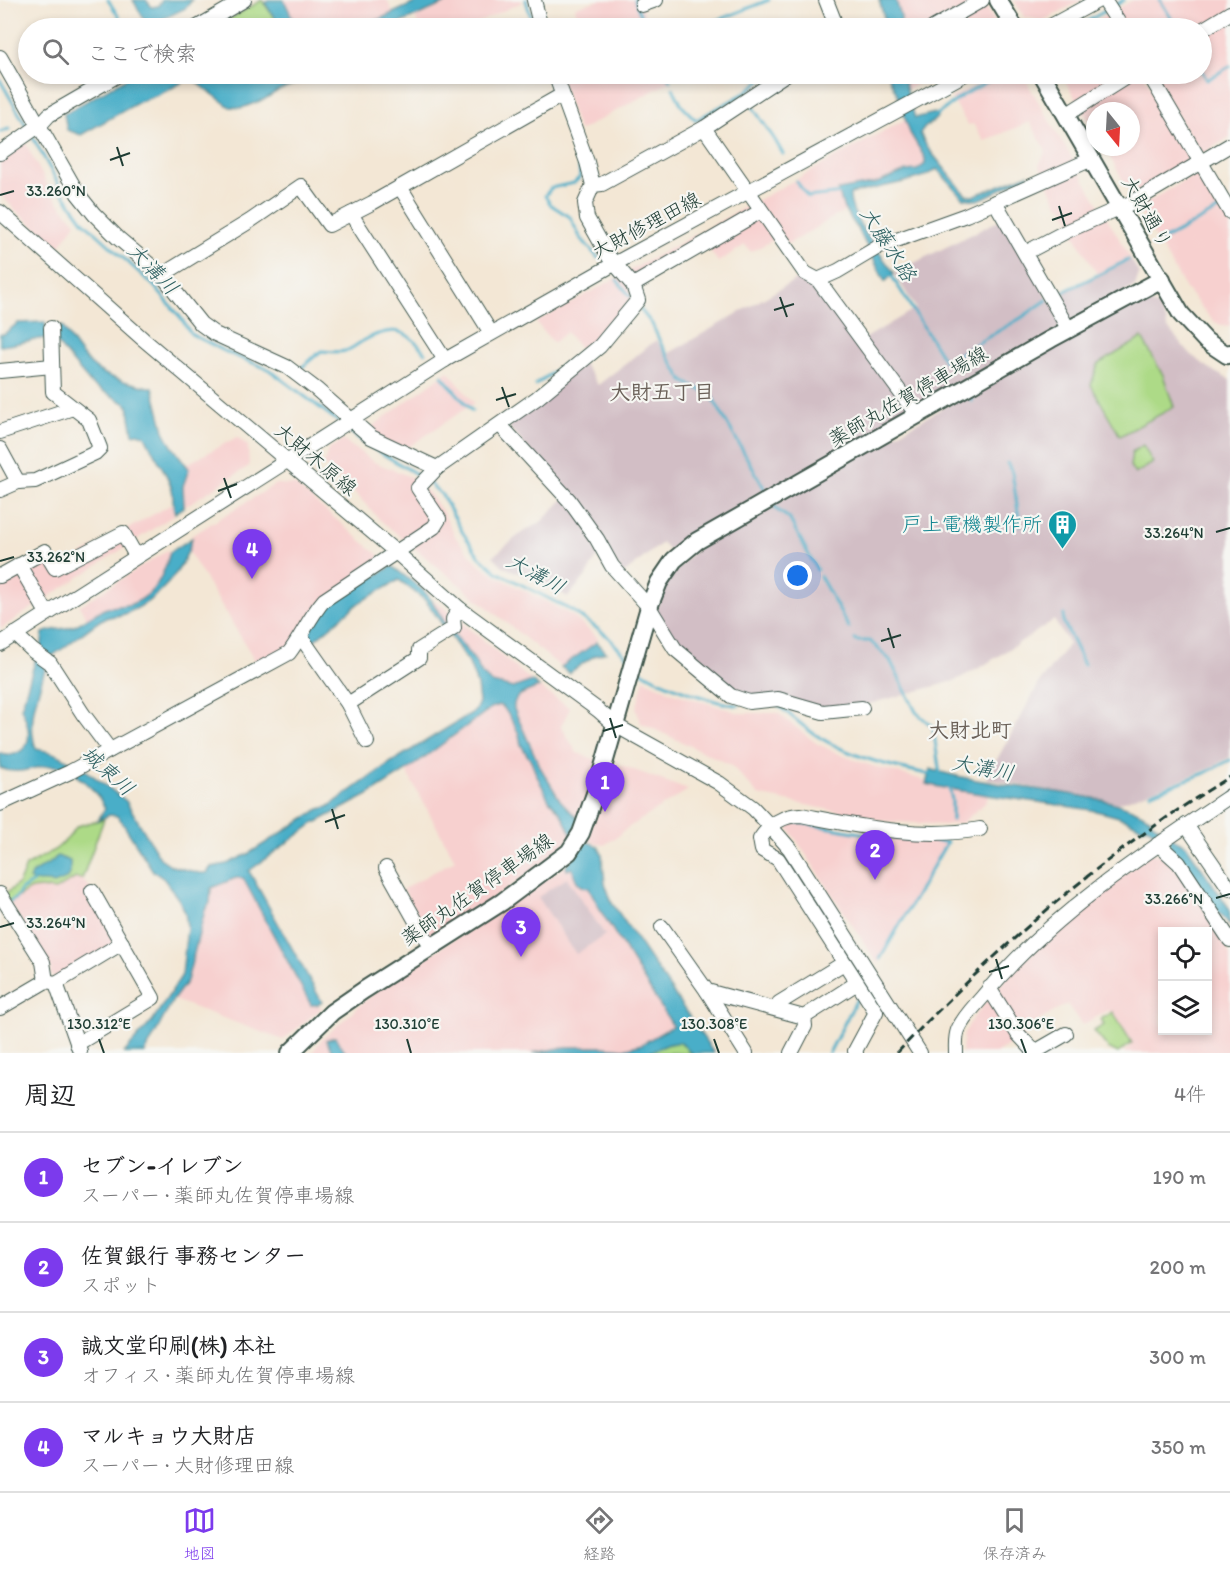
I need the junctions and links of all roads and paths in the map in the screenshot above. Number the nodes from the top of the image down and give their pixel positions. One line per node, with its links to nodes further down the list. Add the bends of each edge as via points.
1 (244, 0): 10 (street)
2 (534, 0): 11 (street)
3 (656, 0): 7 (street)
4 (826, 0): 12 (street)
5 (982, 0): 13 (street)
6 (998, 0): 14 (main road)
7 (642, 5)
8 (1106, 5): 15 (street); 16 (street)
9 (1230, 13): 17 (street)
10 (213, 18)
11 (538, 18)
12 (833, 18)
13 (950, 18)
14 (1010, 18)
15 (1073, 18)
16 (1115, 18)
17 (1212, 24)
18 (0, 57): 28 (street)
19 (103, 84): 28 (street, via 49,115)
20 (558, 84): 26 (street)
21 (770, 84): 29 (street)
22 (947, 84): 36 (street, 大財修理田線)
23 (1048, 84): 27 (main road, 大財通り)
24 (1115, 84): 27 (street)
25 (1155, 84): 33 (street)
26 (562, 95): 34 (street); 35 (street)
27 (1066, 115): 32 (main road, 大財通り)
28 (40, 125): 31 (street); 45 (street, via 78,194 94,214)
29 (704, 128): 34 (street, via 602,184); 36 (street)
30 (1230, 145): 33 (street)
31 (0, 153)
32 (1092, 159): 37 (street); 38 (main road, 大財通り)
33 (1200, 162): 38 (street); 41 (street)
34 (593, 185): 44 (street, via 585,203 587,218)
35 (400, 187): 42 (street); 51 (street)
36 (748, 192): 39 (street); 44 (street, 大財修理田線)
37 (995, 202): 43 (street); 46 (street, via 874,250)
38 (1120, 208): 43 (street); 47 (main road, 大財通り)
39 (761, 211): 46 (street, via 805,273); 48 (street)
40 (0, 212): 62 (street, 大財木原線)
41 (1230, 212)
42 (351, 214): 45 (street, via 329,225 301,186); 53 (street)
43 (1025, 254): 50 (street)
44 (614, 264): 48 (street); 51 (street, 大財修理田線)
45 (162, 275): 58 (street, via 201,324 287,367)
46 (818, 279): 57 (street)
47 (1162, 279): 50 (main road, 薬師丸佐賀停車場線); 52 (main road, via 1181,314 1206,341)
48 (633, 285): 59 (street, via 638,300 600,346)
49 (51, 328): 54 (street)
50 (1069, 330): 57 (main road, 薬師丸佐賀停車場線)
51 (491, 333): 53 (street, 大財修理田線)
52 (1229, 355)
53 (445, 360): 58 (street, 大財修理田線)
54 (52, 366): 55 (street); 56 (street, via 53,392)
55 (0, 371)
56 (73, 408): 60 (street); 64 (street, via 89,420 100,448 35,481)
57 (917, 415): 70 (main road, 薬師丸佐賀停車場線, via 697,541 674,560)
58 (350, 419): 62 (street, 大財修理田線); 63 (street, via 371,437)
59 (500, 425): 63 (street); 70 (street, via 569,500 612,566)
60 (0, 432)
61 (0, 449): 64 (street)
62 (286, 459): 66 (street, 大財木原線); 67 (street)
63 (436, 468): 66 (street, via 418,488 439,519 434,527)
64 (18, 482): 65 (street)
65 (0, 490)
66 (397, 553): 71 (street, 大財木原線); 74 (street, via 324,600)
67 (136, 556): 68 (street, via 123,533 55,568 45,551); 72 (street)
68 (19, 566): 69 (street); 72 (street)
69 (0, 576)
70 (649, 607): 77 (street, via 675,649 731,696 750,702 778,699 823,712); 78 (main road, 薬師丸佐賀停車場線)
71 (460, 609): 76 (street, via 453,619 454,628 418,650 419,658); 78 (street, 大財木原線)
72 (47, 613): 73 (street)
73 (15, 634): 75 (street); 80 (street, via 50,663)
74 (301, 637): 76 (street); 80 (street, via 290,653)
75 (0, 644)
76 (348, 704): 79 (street)
77 (862, 708)
78 (615, 725): 84 (street, 大財木原線, via 719,783); 94 (main road, 薬師丸佐賀停車場線, via 587,819 569,852)
79 (367, 742)
80 (110, 750): 82 (street)
81 (1230, 796): 83 (street)
82 (0, 804)
83 (1186, 825): 86 (street); 88 (street)
84 (771, 826): 85 (street, via 790,815 801,815 882,830 956,834); 95 (street, via 760,839 762,850 778,859); 110 (street, 大財木原線, via 790,849)
85 (980, 829)
86 (1158, 844): 92 (street, via 1179,864); 98 (street, via 1033,944)
87 (386, 868): 94 (street)
88 (1230, 889)
89 (92, 891): 93 (street)
90 (0, 894): 96 (street, via 43,962)
91 (662, 927): 99 (street)
92 (1227, 929)
93 (122, 943): 96 (street); 104 (street, via 153,998)
94 (431, 948): 106 (main road, 薬師丸佐賀停車場線, via 332,1012)
95 (844, 963): 97 (street); 100 (street)
96 (51, 982): 101 (street); 104 (street)
97 (857, 983): 102 (street); 109 (street, via 876,1012)
98 (989, 988): 105 (street, via 1018,1034); 111 (street, via 958,1029)
99 (707, 991): 102 (street); 107 (street)
100 (779, 1003)
101 (0, 1008)
102 (804, 1017): 108 (street, via 805,1026)
103 (1066, 1034): 105 (street)
104 (79, 1049)
105 (1039, 1051)
106 (290, 1053)
107 (746, 1053)
108 (791, 1053)
109 (856, 1053)
110 (920, 1053)
111 (956, 1053)

